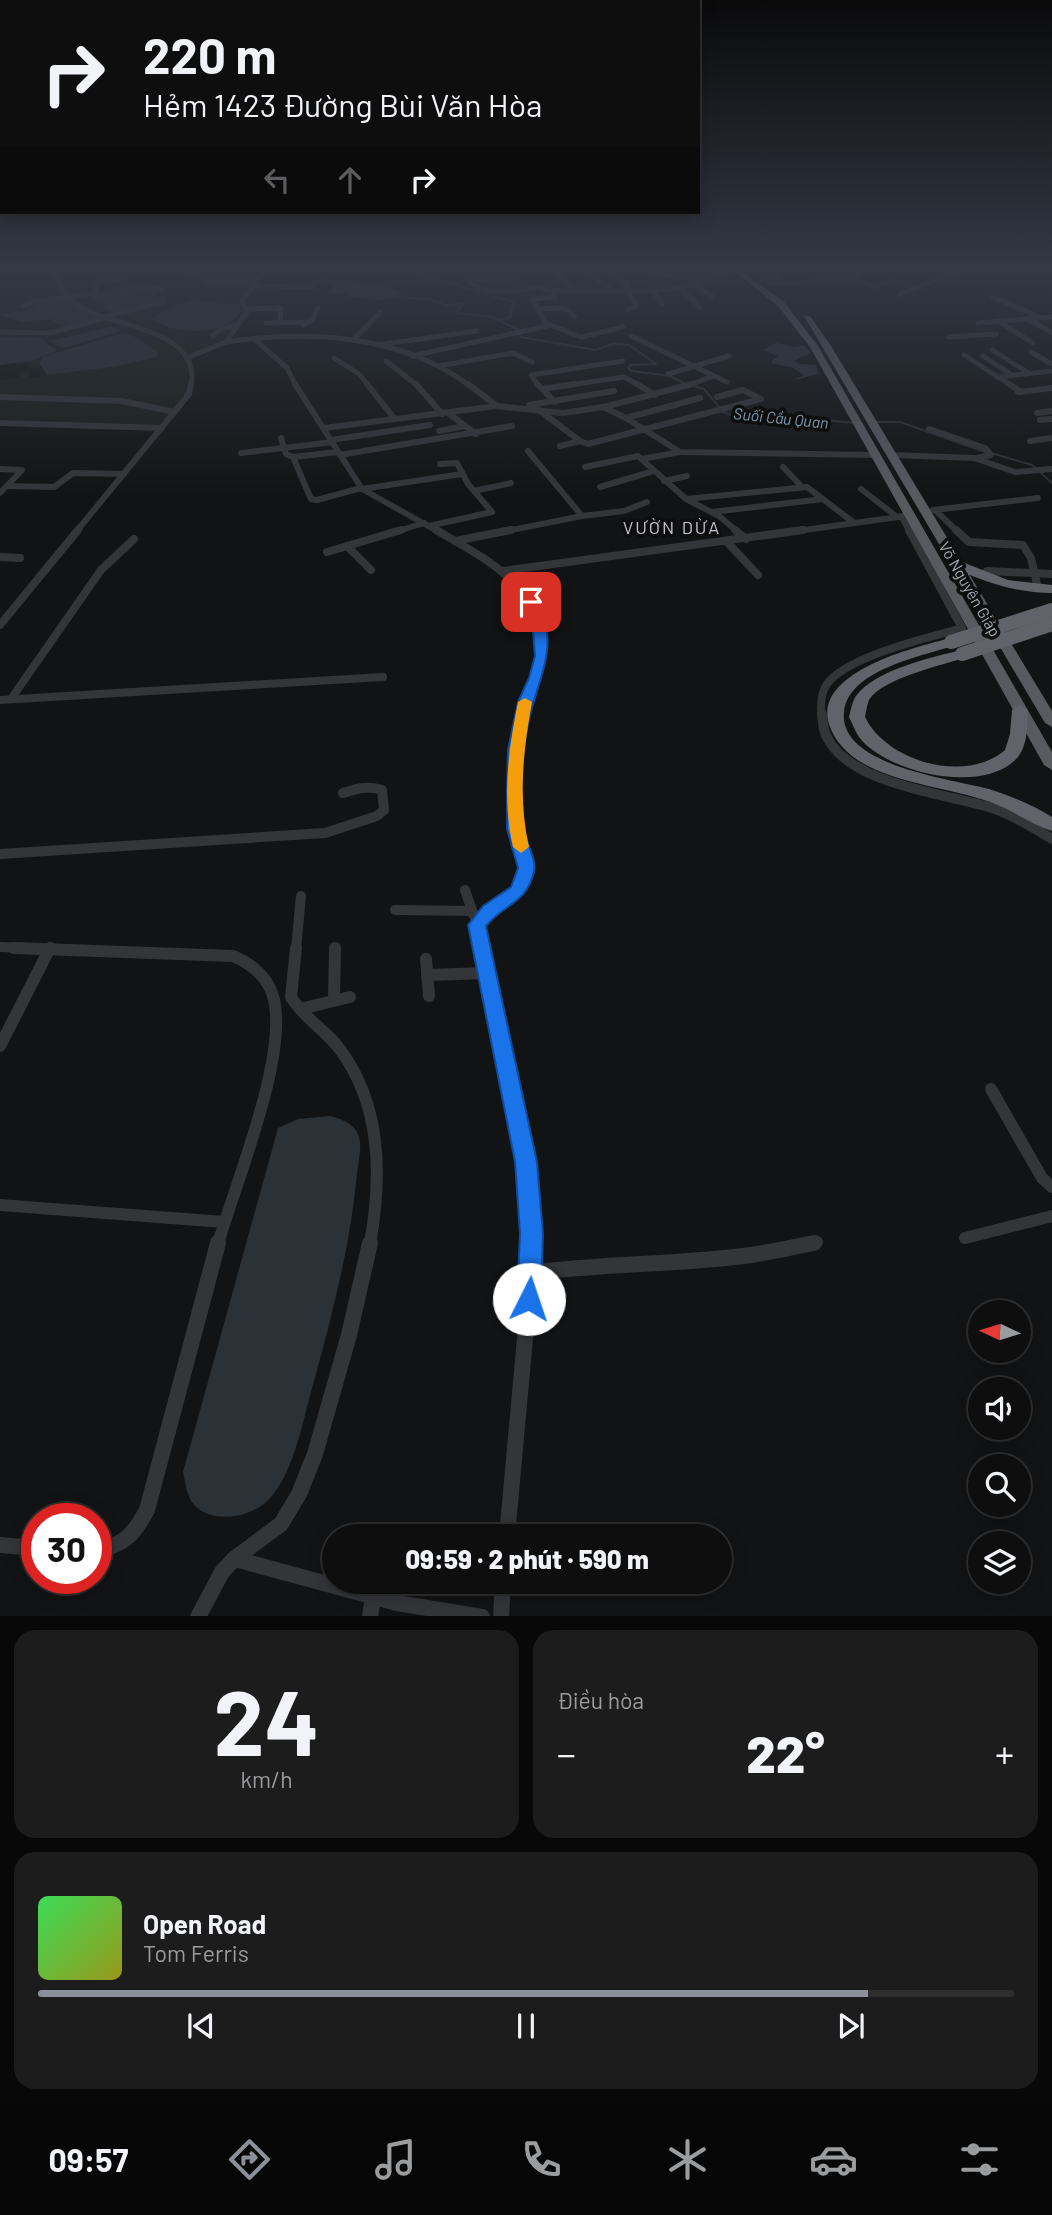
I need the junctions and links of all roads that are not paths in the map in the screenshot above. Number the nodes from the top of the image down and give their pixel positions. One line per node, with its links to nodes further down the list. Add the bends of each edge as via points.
1 (175, 345): 15 (street)
2 (218, 345): 15 (street)
3 (261, 345): 59 (street, via 287,368)
4 (379, 345): 12 (street)
5 (459, 345): 12 (street)
6 (650, 345): 24 (street)
7 (812, 345): 74 (highway, Võ Nguyên Giáp)
8 (827, 345): 75 (highway, Võ Nguyên Giáp)
9 (992, 350): 20 (street)
10 (1031, 352): 21 (street)
11 (964, 355): 30 (street)
12 (410, 356): 23 (street)
13 (729, 356): 24 (street)
14 (983, 356): 22 (street)
15 (189, 357): 49 (street, via 194,367 193,385)
16 (334, 358): 51 (street, via 359,373)
17 (386, 361): 50 (street)
18 (623, 361): 33 (street, via 531,375)
19 (532, 362): 23 (street, via 513,353)
20 (1013, 363): 22 (street); 26 (street)
21 (1052, 364)
22 (996, 365): 28 (street)
23 (439, 366): 43 (street)
24 (694, 367): 27 (street); 29 (street)
25 (1052, 371): 26 (street)
26 (1030, 373): 28 (street)
27 (668, 374)
28 (1013, 375): 30 (street)
29 (713, 376): 31 (street); 37 (street)
30 (997, 377): 35 (street)
31 (727, 382)
32 (1052, 388): 35 (street)
33 (543, 389): 37 (street, via 624,377); 42 (street)
34 (614, 391): 42 (street)
35 (1021, 391): 36 (street)
36 (1011, 393)
37 (655, 395): 45 (street)
38 (680, 395): 47 (street)
39 (0, 397): 49 (street, via 122,401)
40 (717, 397): 61 (street, via 743,390 761,399)
41 (700, 398): 52 (street)
42 (555, 402): 44 (street)
43 (497, 406): 44 (street); 50 (street)
44 (519, 407): 46 (street)
45 (603, 407): 46 (street); 47 (street)
46 (539, 410): 66 (street)
47 (613, 411): 52 (street)
48 (1052, 411): 53 (street, via 1038,417)
49 (174, 412): 58 (street)
50 (445, 413): 51 (street); 56 (street)
51 (394, 418): 59 (street)
52 (626, 418): 61 (street)
53 (1052, 419)
54 (0, 423): 58 (street)
55 (430, 425): 69 (street)
56 (465, 426): 62 (street); 63 (street)
57 (512, 426): 63 (street)
58 (162, 428): 85 (street)
59 (324, 428): 69 (street)
60 (929, 429): 77 (street, via 990,453)
61 (647, 430): 66 (street, via 588,444); 72 (street)
62 (439, 431)
63 (476, 434): 69 (street)
64 (281, 438): 70 (street)
65 (1052, 438): 67 (street)
66 (580, 441): 68 (street)
67 (1030, 441)
68 (560, 446)
69 (336, 447): 70 (street); 76 (street); 93 (street)
70 (284, 448): 73 (street); 76 (street)
71 (528, 451): 103 (street)
72 (680, 452): 74 (street); 78 (street)
73 (241, 453)
74 (876, 455): 104 (highway, Võ Nguyên Giáp)
75 (892, 455): 77 (street); 101 (highway, Võ Nguyên Giáp)
76 (293, 457): 93 (street, via 311,499)
77 (974, 458): 83 (street, via 1010,471)
78 (642, 460): 80 (street, via 631,455); 84 (street)
79 (440, 464): 86 (street, via 456,462)
80 (585, 467)
81 (782, 467): 92 (street)
82 (0, 469): 90 (street, via 22,470)
83 (1052, 469)
84 (654, 471): 88 (street); 91 (street)
85 (124, 474): 90 (street, via 76,472 54,487); 126 (street)
86 (462, 474): 93 (street); 95 (street)
87 (687, 476): 88 (street)
88 (664, 481): 98 (street)
89 (511, 483): 95 (street)
90 (7, 486): 96 (street)
91 (600, 487)
92 (802, 487): 98 (street); 99 (street)
93 (362, 488): 106 (street)
94 (861, 489): 104 (street)
95 (474, 491): 106 (street, via 492,512)
96 (0, 493)
97 (1038, 498): 101 (street)
98 (685, 499): 102 (street)
99 (823, 499): 102 (street); 105 (street)
100 (647, 502): 103 (street, via 624,511)
101 (931, 510): 115 (highway, Võ Nguyên Giáp); 119 (street, via 969,542 1021,544)
102 (712, 512): 108 (street)
103 (582, 516): 109 (street)
104 (903, 516): 105 (street); 131 (highway, Võ Nguyên Giáp); 136 (street, via 962,628 846,668 829,682 821,701 826,733 855,767 880,779 997,810)
105 (853, 522): 108 (street)
106 (426, 524): 109 (street); 111 (street)
107 (134, 539): 129 (street, via 93,580)
108 (746, 539): 110 (street)
109 (456, 541): 117 (street)
110 (727, 542): 117 (street); 121 (street)
111 (347, 546): 112 (street); 116 (street)
112 (327, 552)
113 (0, 557): 114 (street)
114 (20, 558)
115 (957, 564): 123 (highway, via 1012,586); 132 (highway, Võ Nguyên Giáp)
116 (371, 570)
117 (503, 571): 142 (street, via 531,602 541,635 542,656 525,702 515,750 515,829 527,868 518,891 489,910)
118 (987, 571): 119 (street)
119 (1035, 573): 120 (street); 122 (street)
120 (1052, 574)
121 (758, 575)
122 (1037, 584)
123 (1052, 589)
124 (1052, 610): 127 (highway, bridge)
125 (1052, 624): 127 (highway, bridge)
126 (0, 625)
127 (957, 648): 131 (highway, via 873,688 860,701 857,715 877,746 923,768 977,772 1012,754); 135 (highway, via 881,666 842,689 834,705 835,724 849,744 891,771 1004,801)
128 (383, 677): 129 (street)
129 (11, 699): 130 (street)
130 (0, 700)
131 (1020, 710): 133 (highway, Võ Nguyên Giáp)
132 (1052, 723)
133 (1052, 765)
134 (343, 793): 137 (street, via 379,787 384,810 325,833)
135 (1052, 825)
136 (1052, 839)
137 (0, 854)
138 (465, 890): 141 (street)
139 (301, 895): 152 (street, via 291,997)
140 (395, 910): 141 (street)
141 (472, 911): 142 (street)
142 (477, 925): 147 (street)
143 (0, 947): 145 (street)
144 (335, 947): 151 (street)
145 (50, 948): 153 (street); 158 (street, via 233,956 263,975 275,1008 271,1068)
146 (426, 959): 148 (street)
147 (487, 973): 148 (street); 161 (street, via 526,1162)
148 (427, 975): 149 (street)
149 (429, 996)
150 (350, 997): 151 (street)
151 (334, 1000): 152 (street)
152 (300, 1009): 166 (street, via 339,1048 360,1080 372,1111 377,1161 371,1233 346,1347 316,1451 293,1508 269,1536)
153 (0, 1046)
154 (991, 1088): 155 (street, via 1042,1178)
155 (1052, 1187)
156 (0, 1205): 158 (street)
157 (1052, 1216): 159 (street)
158 (224, 1222): 165 (street, via 147,1510 132,1538)
159 (965, 1238)
160 (817, 1242): 161 (street, via 751,1255)
161 (531, 1273): 162 (street)
162 (508, 1524)
163 (0, 1545): 164 (street)
164 (21, 1547)
165 (112, 1548)
166 (234, 1559): 168 (street); 169 (street, via 212,1583)
167 (502, 1594): 172 (street)
168 (373, 1597): 170 (street); 171 (street)
169 (198, 1616)
170 (370, 1616)
171 (482, 1616)
172 (501, 1616)

